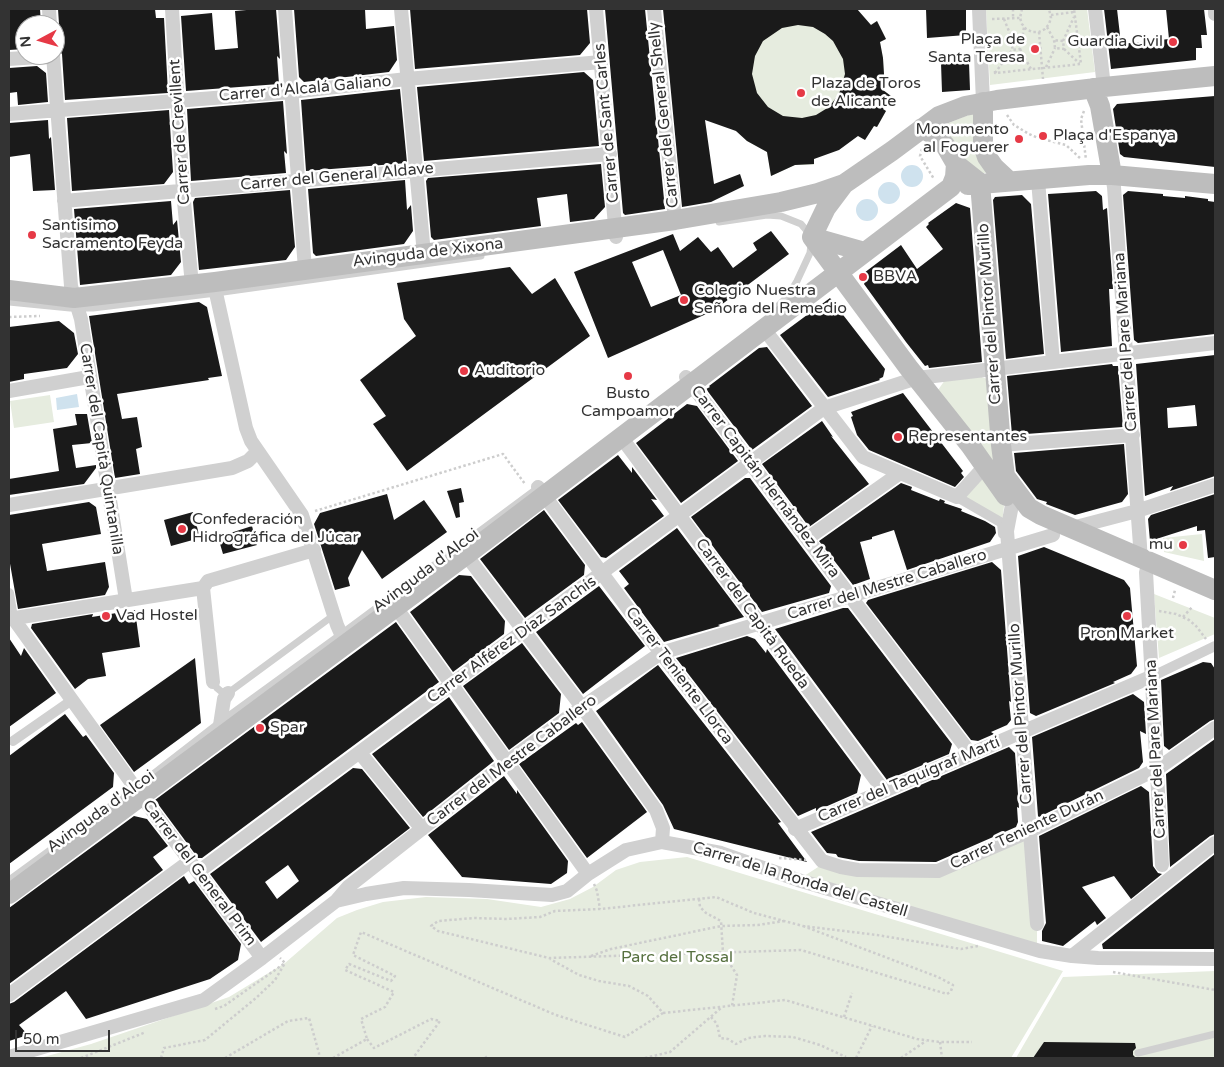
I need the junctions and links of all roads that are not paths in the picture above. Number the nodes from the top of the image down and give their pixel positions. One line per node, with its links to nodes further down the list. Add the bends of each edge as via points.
1 (172, 9): 16 (street, Carrer de Crevillent)
2 (285, 9): 14 (street)
3 (401, 9): 13 (street)
4 (596, 9): 10 (street, Carrer de Sant Carles)
5 (654, 9): 34 (street, Carrer del General Shelly)
6 (1095, 9): 15 (street)
7 (1215, 9): 9 (street)
8 (985, 11): 17 (street)
9 (1215, 14)
10 (602, 62): 13 (street, Carrer d'Alcalá Galiano); 21 (street, Carrer de Sant Carles)
11 (54, 65): 18 (street, Carrer del Capità Quintanilla)
12 (1215, 76): 15 (main road)
13 (408, 79): 14 (street, Carrer d'Alcalá Galiano); 23 (street)
14 (291, 92): 16 (street, Carrer d'Alcalá Galiano); 26 (street)
15 (1099, 94): 17 (main road); 24 (main road)
16 (178, 100): 18 (street, Carrer d'Alcalá Galiano); 32 (street, Carrer de Crevillent)
17 (983, 102): 20 (main road, via 939,116); 27 (main road, via 983,146 994,167)
18 (57, 109): 19 (street, Carrer d'Alcalá Galiano); 33 (street, Carrer del Capità Quintanilla)
19 (9, 114)
20 (929, 132): 22 (main road, via 945,145); 29 (main road)
21 (610, 154): 23 (street, Carrer del General Aldave); 36 (street, Carrer de Sant Carles)
22 (956, 164): 28 (main road); 31 (main road, via 955,177)
23 (416, 171): 26 (street, Carrer del General Aldave); 39 (street)
24 (1112, 175): 25 (main road); 30 (main road); 50 (street, Carrer del Pare Mariana)
25 (1038, 180): 27 (main road); 51 (street)
26 (298, 181): 32 (street, Carrer del General Aldave); 41 (street)
27 (1009, 181): 28 (main road)
28 (980, 183): 31 (main road); 52 (main road, Carrer del Pintor Murillo)
29 (844, 184): 34 (main road, Avinguda de Xixona, via 781,202); 37 (main road, via 821,219)
30 (1215, 184)
31 (944, 186): 38 (main road)
32 (183, 191): 33 (street, Carrer del General Aldave); 43 (street, Carrer de Crevillent)
33 (64, 201): 47 (street, Carrer del Capità Quintanilla, via 71,286)
34 (675, 220): 36 (main road, Avinguda de Xixona)
35 (711, 224): 37 (lane, via 781,216 801,224)
36 (616, 235): 39 (main road, Avinguda de Xixona)
37 (821, 239): 38 (main road); 42 (main road); 48 (lane, Avinguda d'Alcoi, via 788,296)
38 (865, 252): 42 (main road)
39 (424, 254): 41 (main road, Avinguda de Xixona)
40 (490, 255): 44 (lane, Avinguda de Xixona)
41 (305, 270): 44 (main road, Avinguda de Xixona)
42 (838, 272): 48 (main road, Avinguda d'Alcoi); 55 (main road)
43 (192, 285): 44 (main road, Avinguda de Xixona); 47 (main road, Avinguda de Xixona)
44 (216, 288): 47 (lane, Avinguda de Xixona, via 92,308); 61 (street, via 246,428)
45 (9, 290): 47 (main road, Avinguda de Xixona)
46 (9, 302): 47 (lane, Avinguda de Xixona)
47 (76, 304): 53 (street, Carrer del Capità Quintanilla)
48 (766, 321): 54 (main road, Avinguda d'Alcoi); 57 (street)
49 (1215, 343): 50 (street, Carrer Alférez Díaz Sanchís)
50 (1126, 353): 51 (street, Carrer Alférez Díaz Sanchís); 58 (street, Carrer del Pare Mariana)
51 (1054, 362): 52 (street, Carrer Alférez Díaz Sanchís)
52 (995, 369): 55 (street, Carrer Alférez Díaz Sanchís); 60 (main road, Carrer del Pintor Murillo)
53 (89, 377): 56 (street); 66 (street, Carrer del Capità Quintanilla)
54 (687, 378): 59 (main road, Avinguda d'Alcoi); 62 (street, Carrer Capitán Hernández Mira)
55 (917, 378): 57 (street, Carrer Alférez Díaz Sanchís); 63 (main road)
56 (9, 391)
57 (824, 408): 62 (street, Carrer Alférez Díaz Sanchís); 64 (street, via 863,457)
58 (1133, 435): 60 (street); 71 (street, Carrer del Pare Mariana)
59 (621, 437): 67 (main road, Avinguda d'Alcoi); 72 (street, Carrer del Capità Rueda)
60 (1001, 445): 74 (main road, Carrer del Pintor Murillo, via 1005,476 1029,508)
61 (258, 451): 66 (street, via 248,461 232,468); 77 (street, via 302,515)
62 (751, 463): 72 (street, Carrer Alférez Díaz Sanchís); 75 (street, Carrer Capitán Hernández Mira)
63 (985, 466): 68 (street); 70 (main road)
64 (900, 473): 68 (street); 75 (street)
65 (1215, 485): 71 (street, Carrer del Mestre Caballero)
66 (108, 488): 69 (street); 85 (street, Carrer del Capità Quintanilla)
67 (543, 488): 78 (main road, Avinguda d'Alcoi); 80 (street, Carrer Teniente Llorca); 92 (lane, Avinguda d'Alcoi, via 522,500)
68 (957, 497): 73 (street, via 1002,522)
69 (9, 505)
70 (1012, 505): 73 (street, Carrer del Pintor Murillo); 74 (main road, via 1025,518)
71 (1137, 510): 74 (street, Carrer del Mestre Caballero); 79 (street, Carrer del Pare Mariana)
72 (680, 516): 80 (street, Carrer Alférez Díaz Sanchís); 90 (street, Carrer del Capità Rueda)
73 (1006, 531): 76 (street, Carrer del Pintor Murillo)
74 (1062, 531): 76 (street, Carrer del Mestre Caballero); 79 (main road)
75 (808, 538): 84 (street, Carrer Capitán Hernández Mira)
76 (1004, 549): 84 (street, Carrer del Mestre Caballero); 103 (street, Carrer del Pintor Murillo)
77 (314, 550): 81 (street, via 208,581); 88 (street)
78 (466, 554): 87 (main road, Avinguda d'Alcoi); 91 (street)
79 (1143, 566): 82 (main road); 86 (main road); 95 (street, Carrer del Pare Mariana)
80 (602, 574): 91 (street, Carrer Alférez Díaz Sanchís); 94 (street, Carrer Teniente Llorca)
81 (203, 588): 85 (street); 96 (street)
82 (1215, 590)
83 (9, 593): 89 (street)
84 (850, 596): 90 (street, Carrer del Mestre Caballero); 106 (street, Carrer Capitán Hernández Mira)
85 (126, 600): 89 (street)
86 (1215, 602)
87 (395, 606): 92 (main road, Avinguda d'Alcoi); 97 (street)
88 (334, 614): 92 (street); 98 (lane)
89 (11, 618): 99 (street, Carrer del General Prim)
90 (758, 624): 94 (street, Carrer del Mestre Caballero); 110 (street, Carrer del Capità Rueda)
91 (524, 631): 97 (street, Carrer Alférez Díaz Sanchís); 100 (street)
92 (344, 638): 102 (main road, Avinguda d'Alcoi)
93 (1214, 649): 95 (street, Carrer del Taquígraf Martí)
94 (661, 653): 100 (street, Carrer del Mestre Caballero); 111 (street, Carrer Teniente Llorca)
95 (1153, 676): 103 (street, Carrer del Taquígraf Martí); 108 (street, Carrer del Pare Mariana)
96 (212, 682): 98 (lane, via 223,693)
97 (452, 685): 105 (street, Carrer Alférez Díaz Sanchís); 107 (street)
98 (228, 693): 102 (street)
99 (72, 700): 104 (street); 109 (street, Carrer del General Prim)
100 (582, 707): 107 (street, Carrer del Mestre Caballero); 114 (street, via 656,810 663,828)
101 (1215, 728): 108 (street, Carrer Teniente Durán)
102 (219, 730): 109 (main road, Avinguda d'Alcoi)
103 (1023, 731): 106 (street, Carrer del Taquígraf Martí); 113 (street, Carrer del Pintor Murillo)
104 (14, 742)
105 (360, 753): 112 (street); 118 (street, Carrer Alférez Díaz Sanchís)
106 (971, 754): 110 (street, Carrer del Taquígraf Martí)
107 (507, 762): 112 (street, Carrer del Mestre Caballero); 119 (street)
108 (1157, 769): 113 (street, Carrer Teniente Durán); 117 (street, Carrer del Pare Mariana)
109 (138, 791): 118 (street, Carrer del General Prim); 120 (lane, Avinguda d'Alcoi); 121 (main road, Avinguda d'Alcoi)
110 (884, 791): 111 (street, Carrer del Taquígraf Martí)
111 (795, 828): 116 (street, Carrer Teniente Llorca)
112 (422, 830): 122 (street, Carrer del Mestre Caballero, via 348,887)
113 (1030, 831): 116 (street, Carrer Teniente Durán, via 938,871 858,870); 123 (street, Carrer del Pintor Murillo)
114 (662, 842): 119 (street, Carrer de la Ronda del Castell, via 626,850); 125 (street, Carrer de la Ronda del Castell, via 721,853 798,880 1040,951)
115 (1215, 844): 125 (street)
116 (822, 861)
117 (1162, 865)
118 (194, 867): 124 (street, Carrer del General Prim); 127 (street, Carrer Alférez Díaz Sanchís)
119 (588, 874): 122 (street, Carrer de la Ronda del Castell, via 567,891 552,895 404,888)
120 (9, 880)
121 (9, 894)
122 (336, 901): 124 (street, Carrer del Mestre Caballero)
123 (1037, 924)
124 (268, 954): 130 (street, Carrer del Mestre Caballero, via 204,1000)
125 (1072, 956): 126 (street, Carrer de la Ronda del Castell)
126 (1215, 959)
127 (9, 995)
128 (1215, 1034): 129 (lane)
129 (1138, 1053)
130 (9, 1057)

